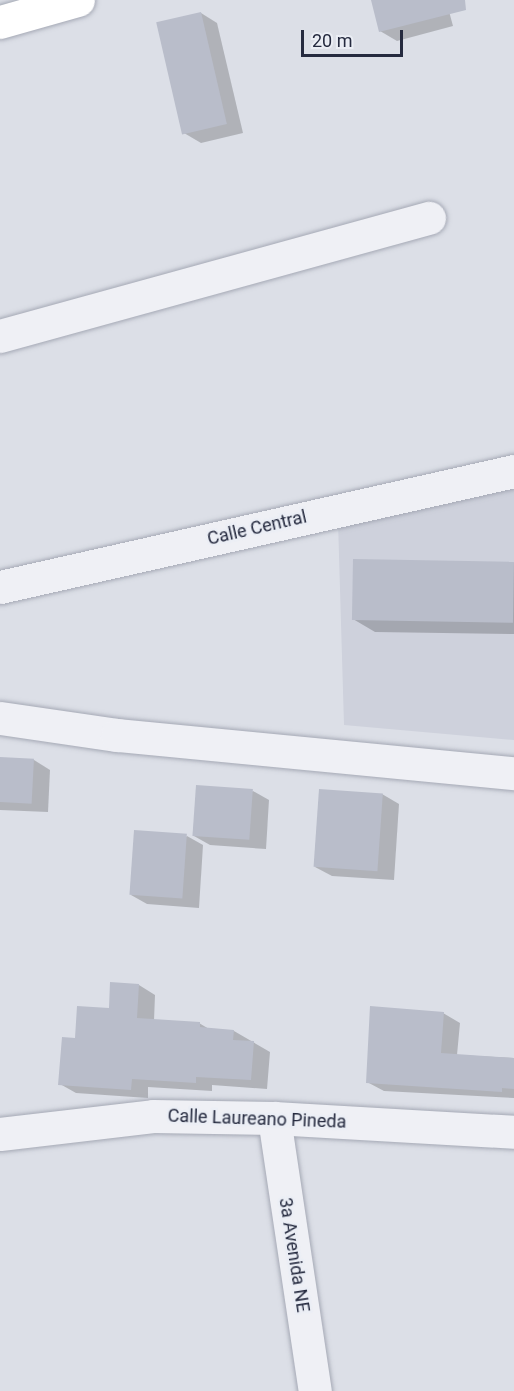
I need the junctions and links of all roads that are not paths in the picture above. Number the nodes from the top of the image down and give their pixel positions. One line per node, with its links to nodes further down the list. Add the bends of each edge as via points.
1 (78, 0): 2 (street)
2 (0, 22)
3 (429, 218): 4 (street)
4 (0, 336)
5 (514, 471): 6 (street, Calle Central)
6 (0, 587)
7 (0, 718): 8 (street, via 117,735)
8 (514, 773)
9 (274, 1118): 10 (street, Calle Laureano Pineda); 11 (street, Calle Laureano Pineda, via 153,1116); 12 (street, 3a Avenida NE)
10 (514, 1132)
11 (0, 1134)
12 (315, 1391)

